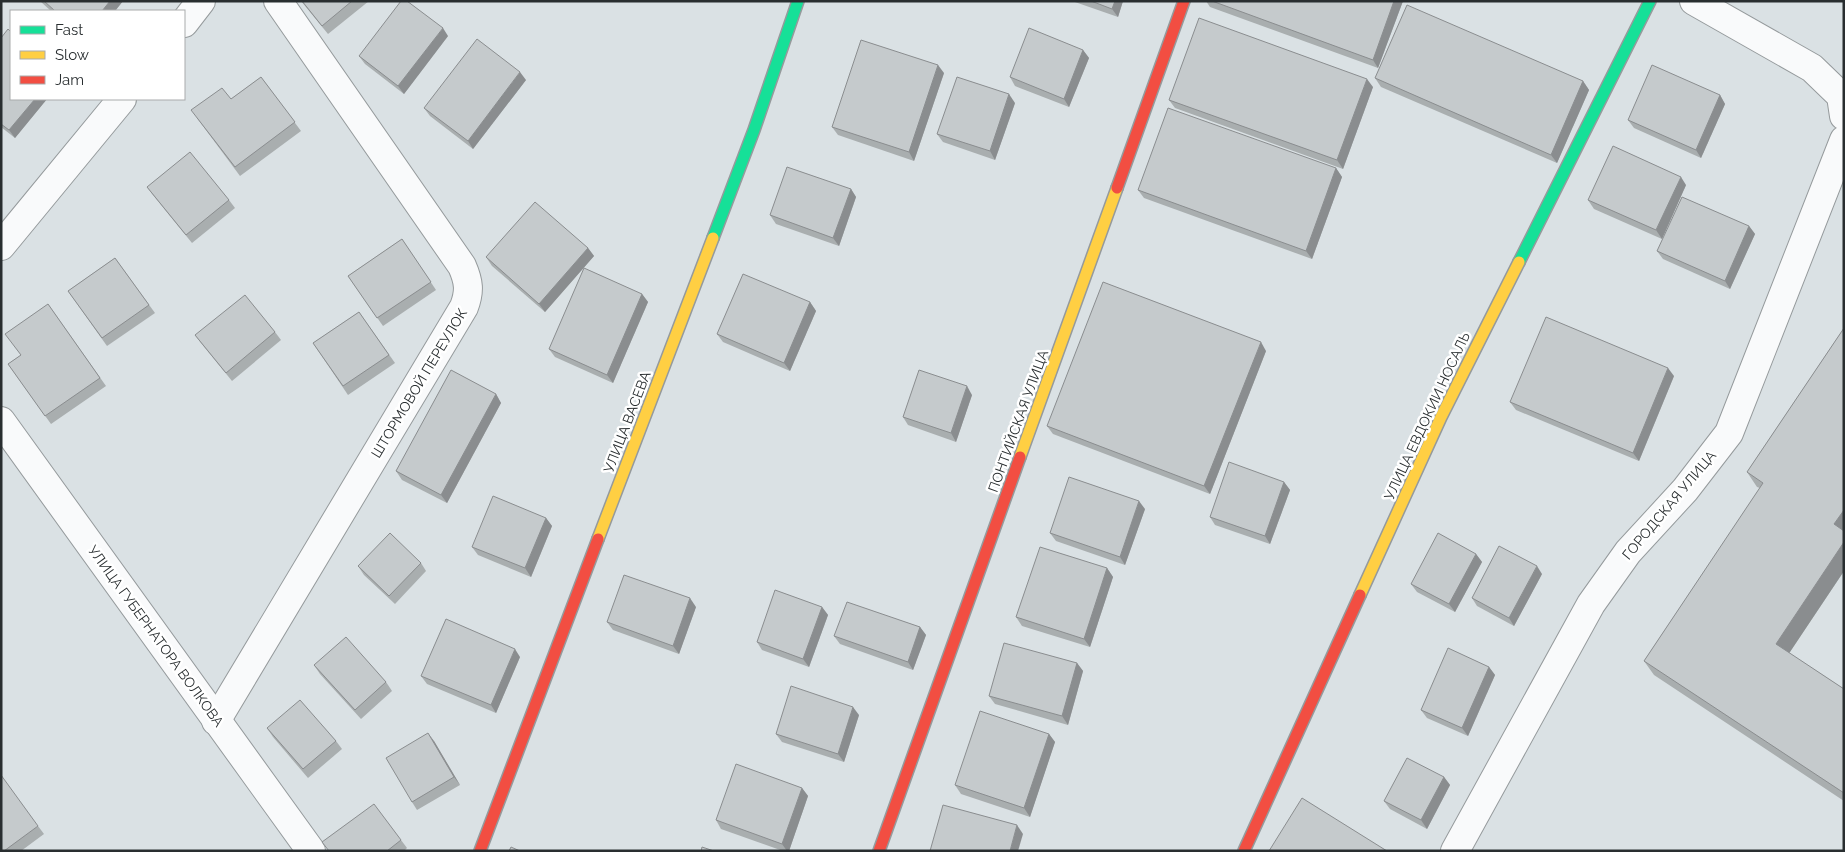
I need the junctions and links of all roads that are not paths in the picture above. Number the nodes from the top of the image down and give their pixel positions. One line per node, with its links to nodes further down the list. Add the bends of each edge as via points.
1 (201, 1): 7 (street)
2 (278, 1): 13 (street, ШТОРМОВОЙ ПЕРЕУЛОК, via 462,266 469,294)
3 (798, 1): 15 (street, УЛИЦА ВАСЕВА, via 754,130)
4 (1184, 1): 16 (street, ПОНТИЙСКАЯ УЛИЦА)
5 (1650, 1): 17 (street, УЛИЦА ЕВДОКИИ НОСАЛЬ, via 1441,417)
6 (1694, 1): 9 (street, via 1812,68 1842,96)
7 (185, 22)
8 (121, 100): 11 (street)
9 (1844, 116)
10 (1844, 140): 18 (street, ГОРОДСКАЯ УЛИЦА, via 1729,433 1684,490 1628,552 1591,604)
11 (1, 246)
12 (1, 421): 13 (street, УЛИЦА ГУБЕРНАТОРА ВОЛКОВА)
13 (216, 721): 14 (street, УЛИЦА ГУБЕРНАТОРА ВОЛКОВА)
14 (311, 851)
15 (480, 851)
16 (879, 851)
17 (1244, 851)
18 (1455, 851)

